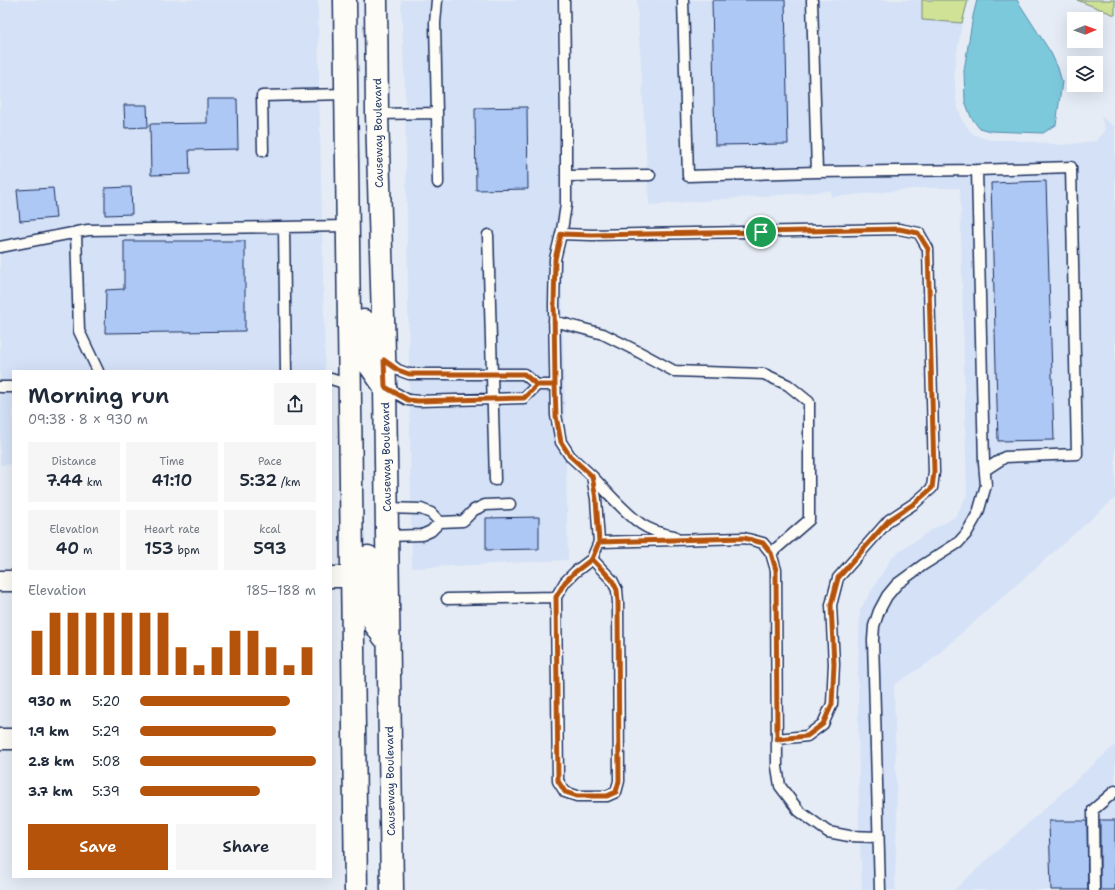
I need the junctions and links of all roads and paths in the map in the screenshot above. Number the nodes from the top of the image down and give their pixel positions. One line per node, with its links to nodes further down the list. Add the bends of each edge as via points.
1 (344, 0): 8 (main road)
2 (361, 0): 10 (main road, via 364,62 367,84)
3 (376, 0): 10 (main road, Causeway Boulevard)
4 (438, 0): 9 (lane, via 435,23)
5 (564, 0): 16 (lane)
6 (683, 0): 14 (lane, via 688,176)
7 (812, 0): 14 (lane)
8 (346, 94): 11 (main road); 12 (lane, via 262,96)
9 (437, 113): 10 (lane); 17 (lane)
10 (376, 114): 25 (main road, Causeway Boulevard)
11 (347, 140): 18 (main road); 34 (main road, via 358,173 362,208 365,350 369,364)
12 (263, 151)
13 (977, 170): 14 (lane); 36 (lane); 36 (lane, via 1071,167 1077,454 1004,457)
14 (817, 172)
15 (650, 175): 16 (lane)
16 (566, 176): 21 (lane, via 566,205)
17 (438, 183)
18 (348, 226): 19 (lane); 29 (main road)
19 (284, 227): 20 (lane); 27 (lane)
20 (76, 232): 23 (lane); 26 (lane, via 79,331)
21 (561, 234): 24 (lane, via 555,259); 56 (lane, via 899,229 918,233 928,249 934,472 932,488 889,520 838,578 831,605 834,664 832,704 823,724 807,736)
22 (488, 235): 28 (lane)
23 (0, 247)
24 (554, 321): 31 (lane); 45 (lane, via 603,334 674,372 764,374 788,385 809,402 810,520)
25 (384, 360): 28 (lane, via 409,374); 34 (main road, Causeway Boulevard)
26 (98, 370)
27 (286, 370)
28 (492, 374): 30 (lane, via 524,374); 35 (lane)
29 (341, 382): 48 (main road); 53 (main road, via 360,395 366,409 368,585 374,624)
30 (537, 385): 31 (lane); 35 (lane, via 524,398)
31 (555, 385): 37 (lane, via 556,416 561,442 570,456)
32 (0, 387): 33 (lane)
33 (12, 387)
34 (385, 387): 35 (lane, via 408,400); 40 (main road, Causeway Boulevard)
35 (493, 399): 38 (lane)
36 (984, 470): 58 (lane, via 986,485 978,513 966,534 958,543 897,584 878,611 873,640)
37 (592, 476): 43 (lane, via 642,525 662,534); 44 (lane)
38 (495, 480)
39 (510, 504): 41 (lane, via 485,505 474,510 463,521)
40 (386, 508): 41 (lane, via 421,509); 42 (main road, Causeway Boulevard)
41 (440, 522): 42 (lane, via 431,531 422,535)
42 (387, 536): 53 (main road, Causeway Boulevard)
43 (694, 540): 44 (lane); 45 (lane, via 744,538 763,543)
44 (599, 542): 46 (lane)
45 (771, 553): 56 (lane, via 776,570)
46 (592, 559): 51 (lane, via 565,582); 51 (lane, via 612,580 617,590 618,602 619,781 616,792 607,796 577,796 565,792 558,781)
47 (332, 577): 48 (street)
48 (353, 577): 59 (main road)
49 (0, 581): 50 (street)
50 (12, 581)
51 (556, 597): 52 (lane)
52 (448, 599)
53 (388, 643): 60 (main road, Causeway Boulevard)
54 (0, 739): 55 (street)
55 (12, 739)
56 (777, 739): 58 (lane, via 780,786 799,811 828,832)
57 (1115, 791): 62 (lane, via 1093,810)
58 (878, 837): 61 (lane)
59 (356, 890)
60 (392, 890)
61 (880, 890)
62 (1094, 890)

